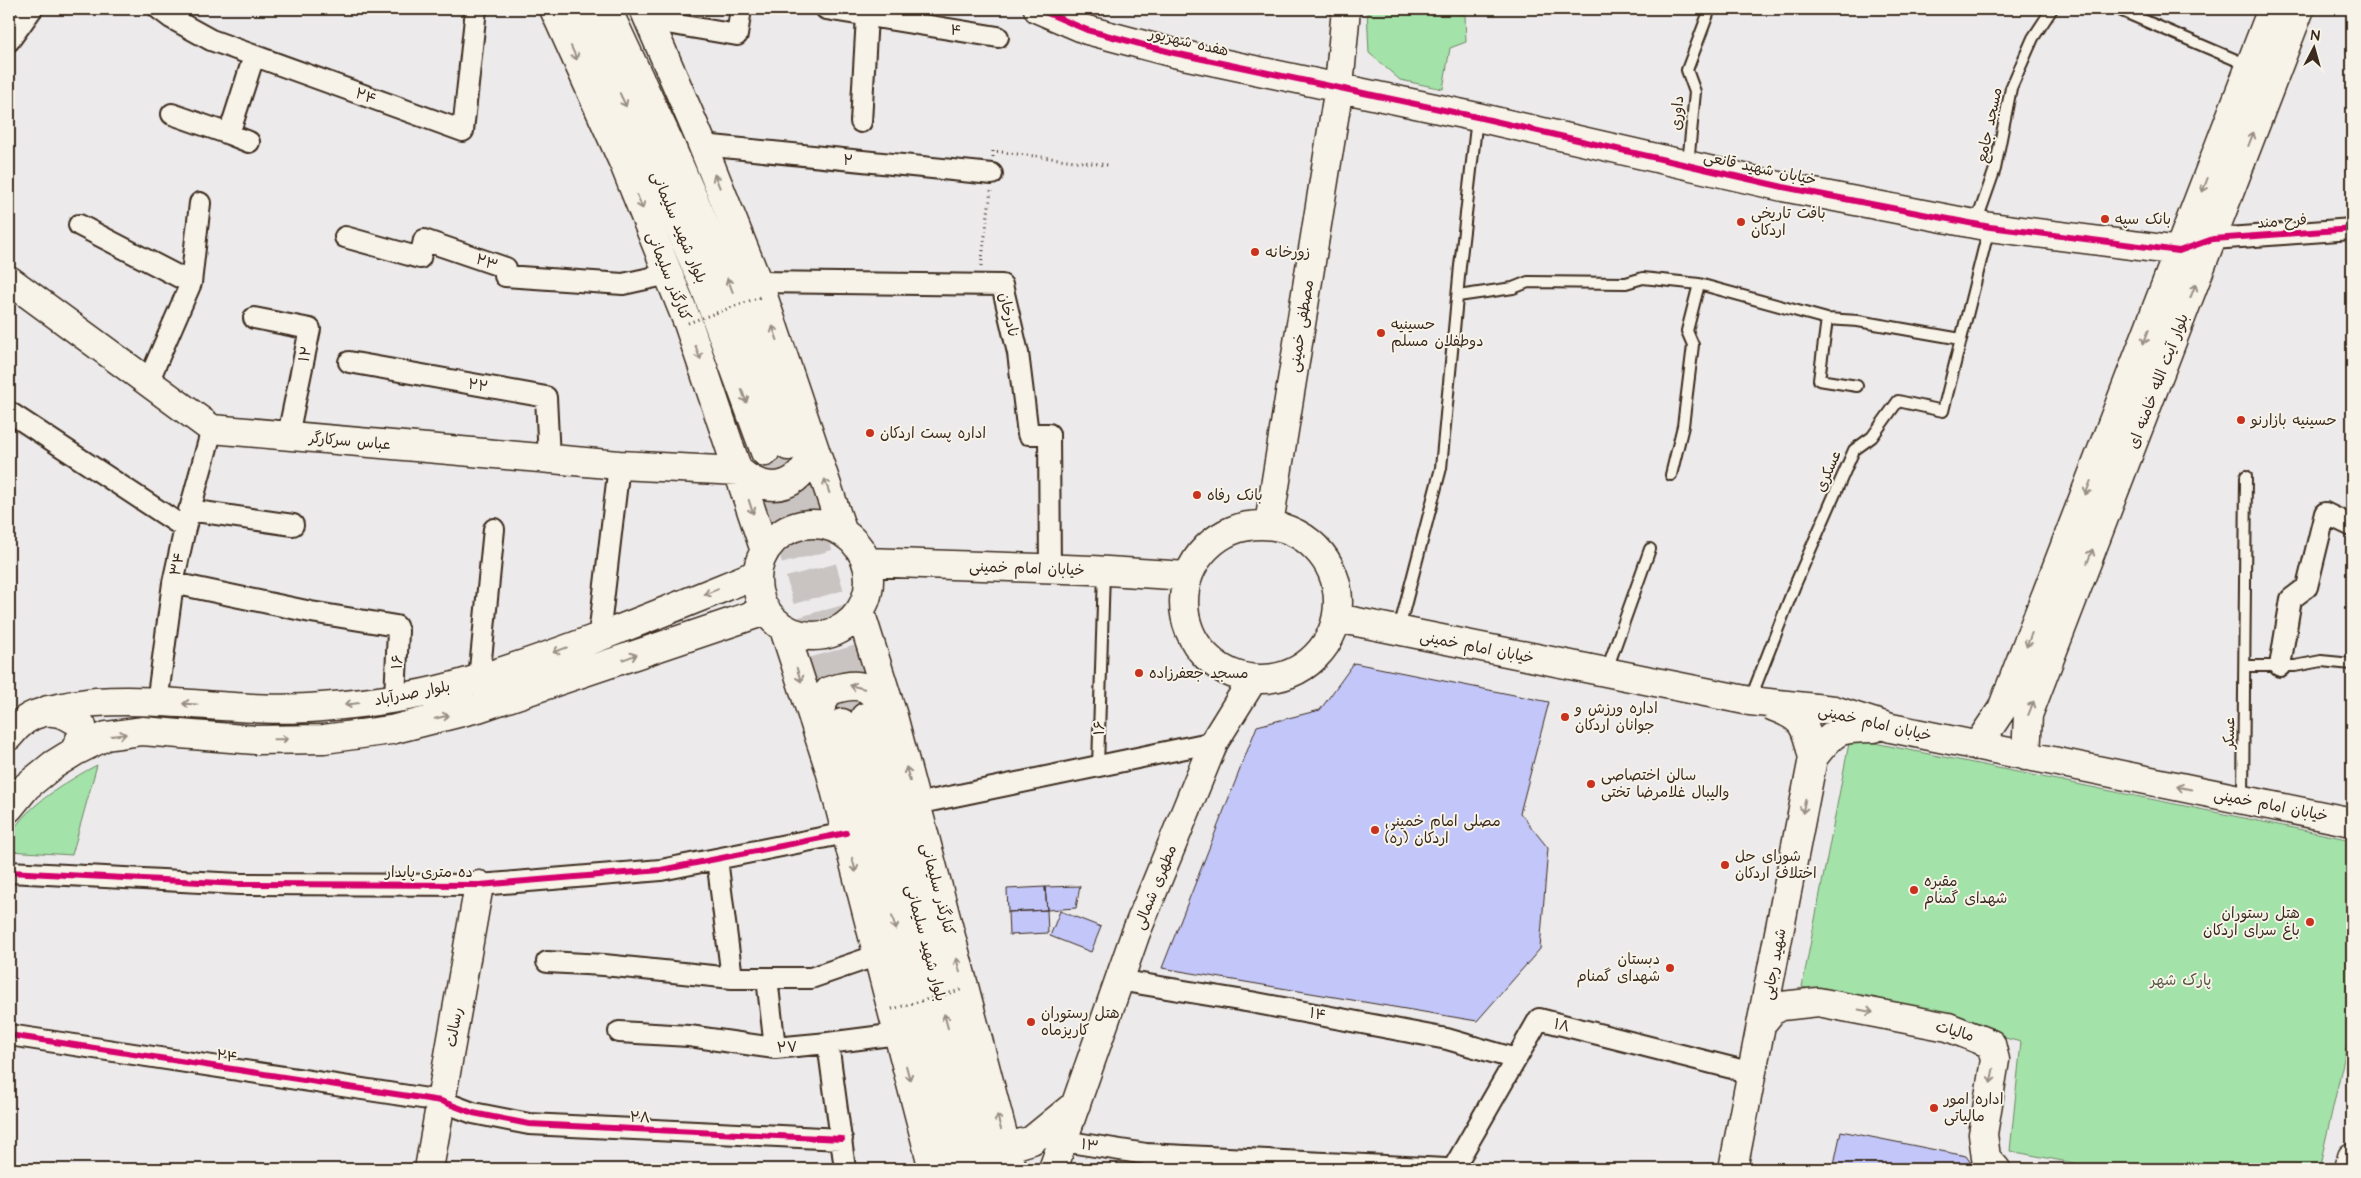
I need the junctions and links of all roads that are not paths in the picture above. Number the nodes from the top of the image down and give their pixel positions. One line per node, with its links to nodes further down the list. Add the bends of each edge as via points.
1 (32, 9): 20 (street)
2 (159, 9): 21 (street, ۲۴, via 211,40)
3 (476, 9): 21 (street, ۲۴, via 463,131)
4 (554, 9): 39 (main road, کنارگذر سلیمانی, one-way to 39, via 624,164)
5 (580, 9): 54 (main road, بلوار شهید سلیمانی, one-way to 54, via 646,150 706,290)
6 (607, 9): 54 (main road, بلوار شهید سلیمانی, one-way to 6, via 729,281)
7 (741, 9): 16 (street, via 737,35)
8 (826, 9): 17 (street, ۴)
9 (1038, 9): 23 (main road, هفده شهریور, via 1087,30 1174,53)
10 (1346, 9): 23 (main road, مصطفی خمینی)
11 (1710, 9): 30 (lane, داوری, via 1687,70 1695,92)
12 (2052, 9): 34 (lane, مسجد جامع, via 2033,38 2010,88)
13 (2120, 9): 22 (lane)
14 (2272, 9): 22 (main road, بلوار آیت الله خامنه ای)
15 (2300, 9): 37 (main road, بلوار آیت الله خامنه ای, one-way to 15)
16 (646, 14): 29 (main road)
17 (867, 16): 18 (street, ۴); 26 (street)
18 (904, 16): 19 (street, ۴)
19 (998, 37)
20 (9, 41)
21 (254, 56): 27 (street)
22 (2250, 66): 38 (main road, بلوار آیت الله خامنه ای, one-way to 38)
23 (1339, 87): 25 (main road, خیابان شهید قانعی); 61 (main road, مصطفی خمینی)
24 (172, 114): 27 (street)
25 (1477, 117): 30 (main road, خیابان شهید قانعی); 44 (lane)
26 (861, 122)
27 (229, 134): 28 (street)
28 (249, 142)
29 (703, 145): 31 (street, ۲); 43 (main road, one-way to 29)
30 (1688, 165): 34 (main road, خیابان شهید قانعی)
31 (992, 174)
32 (200, 202): 41 (street)
33 (79, 225): 41 (street)
34 (1983, 225): 38 (main road, خیابان شهید قانعی); 47 (lane, عسکری)
35 (2352, 229): 37 (street, فرح مند)
36 (345, 237): 39 (street, ۲۳, via 420,258 424,240 506,268 505,276 623,284)
37 (2213, 239): 38 (street, فرح مند); 95 (main road, بلوار آیت الله خامنه ای, one-way to 37, via 2028,715)
38 (2179, 252): 93 (main road, بلوار آیت الله خامنه ای, one-way to 93, via 2002,708)
39 (669, 274): 57 (main road, کنارگذر سلیمانی, one-way to 57)
40 (9, 280): 49 (main road)
41 (191, 283): 49 (street)
42 (1699, 284): 44 (lane, via 1643,278 1626,283 1528,282 1513,288); 46 (lane); 58 (lane, via 1687,332 1693,346 1683,426)
43 (760, 289): 54 (main road, one-way to 43); 69 (street, نادرخان, via 1002,285 1018,353 1028,434 1049,434)
44 (1458, 296): 76 (lane, via 1441,468)
45 (254, 318): 53 (street, ۱۲, via 310,329)
46 (1827, 318): 47 (lane); 50 (lane, via 1819,380)
47 (1961, 338): 85 (lane, عسکری, via 1942,411 1898,401 1872,437 1854,450 1795,584)
48 (349, 362): 55 (street, ۲۲, via 546,397)
49 (148, 382): 52 (main road)
50 (1857, 386)
51 (9, 412): 60 (street)
52 (212, 429): 53 (main road, عباس سرکارگر); 60 (street, ۳۴)
53 (288, 436): 55 (main road, عباس سرکارگر)
54 (789, 448): 57 (main road, via 810,459 803,472 792,481 764,486 750,481); 65 (main road, one-way to 54)
55 (549, 459): 56 (main road, عباس سرکارگر)
56 (619, 465): 57 (main road, عباس سرکارگر); 77 (street)
57 (739, 471): 67 (main road, کنارگذر سلیمانی, one-way to 67)
58 (1671, 475)
59 (2246, 476): 79 (lane, عسکر)
60 (187, 519): 62 (street); 72 (street, ۳۴)
61 (1269, 524): 71 (main road, via 1243,526 1219,536 1200,553); 74 (main road, via 1294,531 1316,546 1331,568 1339,592)
62 (293, 525)
63 (2352, 526): 80 (street, via 2325,513 2307,587 2291,599)
64 (494, 529): 82 (street)
65 (843, 533): 67 (main road, via 809,524 792,528 777,537); 68 (main road, via 857,545)
66 (1650, 549): 81 (lane)
67 (761, 562): 75 (main road, via 758,593); 77 (main road, بلوار صدرآباد, one-way to 77)
68 (866, 562): 69 (main road, خیابان امام خمینی); 73 (main road, via 869,591)
69 (1050, 569): 70 (main road, خیابان امام خمینی)
70 (1104, 571): 71 (main road, خیابان امام خمینی); 97 (lane, ۱۶)
71 (1187, 576): 83 (main road, via 1183,599 1186,622 1195,643 1211,661 1230,673)
72 (173, 583): 84 (street, ۱۶, via 396,626); 86 (street, ۳۴)
73 (860, 610): 75 (main road, via 854,620 838,631 820,636 801,636); 88 (main road, کنارگذر سلیمانی)
74 (1338, 618): 76 (main road, خیابان امام خمینی); 83 (main road, via 1325,646 1297,671 1276,678)
75 (775, 620): 89 (main road, one-way to 89); 94 (main road, بلوار صدرآباد, one-way to 75, via 106,736 142,731 256,740 324,739 390,730 478,708)
76 (1399, 631): 81 (main road, خیابان امام خمینی)
77 (598, 636): 82 (main road, بلوار صدرآباد, one-way to 82)
78 (2352, 664): 80 (lane, via 2321,661)
79 (2245, 666): 80 (lane); 100 (lane, عسکر)
80 (2280, 666)
81 (1606, 673): 85 (main road, خیابان امام خمینی)
82 (479, 679): 84 (main road, بلوار صدرآباد)
83 (1253, 679): 92 (main road, مطهری شمالی)
84 (395, 698): 86 (main road, بلوار صدرآباد, one-way to 86, via 321,708)
85 (1757, 702): 91 (main road, خیابان امام خمینی, via 1834,710); 96 (main road, via 1794,715 1806,731)
86 (157, 703): 87 (main road, بلوار صدرآباد, via 95,702)
87 (48, 710): 90 (main road, بلوار صدرآباد); 94 (main road, via 70,716 82,726 83,733)
88 (893, 716): 89 (main road, one-way to 89, via 873,691 850,684 829,691 820,708); 101 (main road, کنارگذر سلیمانی, one-way to 88)
89 (841, 723): 104 (main road); 133 (main road, بلوار شهید سلیمانی, one-way to 133); 134 (main road, بلوار شهید سلیمانی, one-way to 89)
90 (11, 725)
91 (1891, 728): 93 (main road, خیابان امام خمینی); 96 (main road, via 1848,728 1830,736)
92 (1214, 742): 97 (street); 113 (main road, مطهری شمالی)
93 (1977, 746): 95 (main road, خیابان امام خمینی)
94 (74, 752): 99 (main road, بلوار صدرآباد)
95 (2026, 756): 100 (main road, خیابان امام خمینی, one-way to 95)
96 (1814, 758): 109 (main road, شهید رجایی, one-way to 109)
97 (1098, 766): 101 (street)
98 (9, 778): 99 (main road, via 15,781)
99 (36, 779): 102 (main road)
100 (2243, 800): 103 (main road, خیابان امام خمینی)
101 (916, 804): 128 (main road, کنارگذر سلیمانی, one-way to 101)
102 (9, 808)
103 (2352, 822)
104 (846, 833): 105 (street, ده متری پایدار); 108 (main road, one-way to 108)
105 (717, 859): 107 (street, ده متری پایدار, via 661,870); 111 (street)
106 (9, 872): 107 (street, ده متری پایدار, via 239,884)
107 (479, 885): 123 (main road, رسالت)
108 (878, 955): 112 (street, via 811,978); 115 (main road)
109 (1776, 959): 114 (main road, via 1793,986); 116 (main road, شهید رجایی)
110 (547, 962): 111 (street)
111 (732, 978): 112 (street)
112 (767, 978): 120 (street)
113 (1118, 980): 121 (street, ۱۴, via 1447,1039); 124 (main road, مطهری شمالی)
114 (1818, 1002): 116 (main road, via 1782,1006 1772,1011); 139 (main road, مالیات, one-way to 139, via 1948,1027 1991,1044 1995,1060 1983,1134 1986,1158)
115 (895, 1022): 119 (street, ۲۷); 132 (main road, one-way to 132)
116 (1762, 1024): 122 (main road, شهید رجایی)
117 (619, 1032): 120 (street, ۲۷, via 689,1036)
118 (9, 1035): 123 (street, ۲۴)
119 (828, 1043): 120 (street, ۲۷); 125 (street)
120 (775, 1048)
121 (1516, 1059): 122 (street, ۱۸, via 1539,1019); 137 (street, ۱۸)
122 (1752, 1073): 138 (main road, شهید رجایی)
123 (441, 1101): 125 (street, ۲۸, via 473,1113 529,1124); 130 (main road, رسالت)
124 (1076, 1104): 126 (main road, مطهری شمالی); 128 (main road)
125 (842, 1139): 131 (street)
126 (1063, 1141): 129 (street, ۱۳); 135 (main road, مطهری شمالی)
127 (2352, 1157): 140 (main road)
128 (1009, 1159)
129 (1147, 1162): 136 (street, ۱۳)
130 (429, 1169)
131 (845, 1169)
132 (933, 1169)
133 (959, 1169)
134 (986, 1169)
135 (1053, 1169)
136 (1446, 1169)
137 (1453, 1169)
138 (1734, 1169)
139 (1996, 1169)
140 (2349, 1169)

